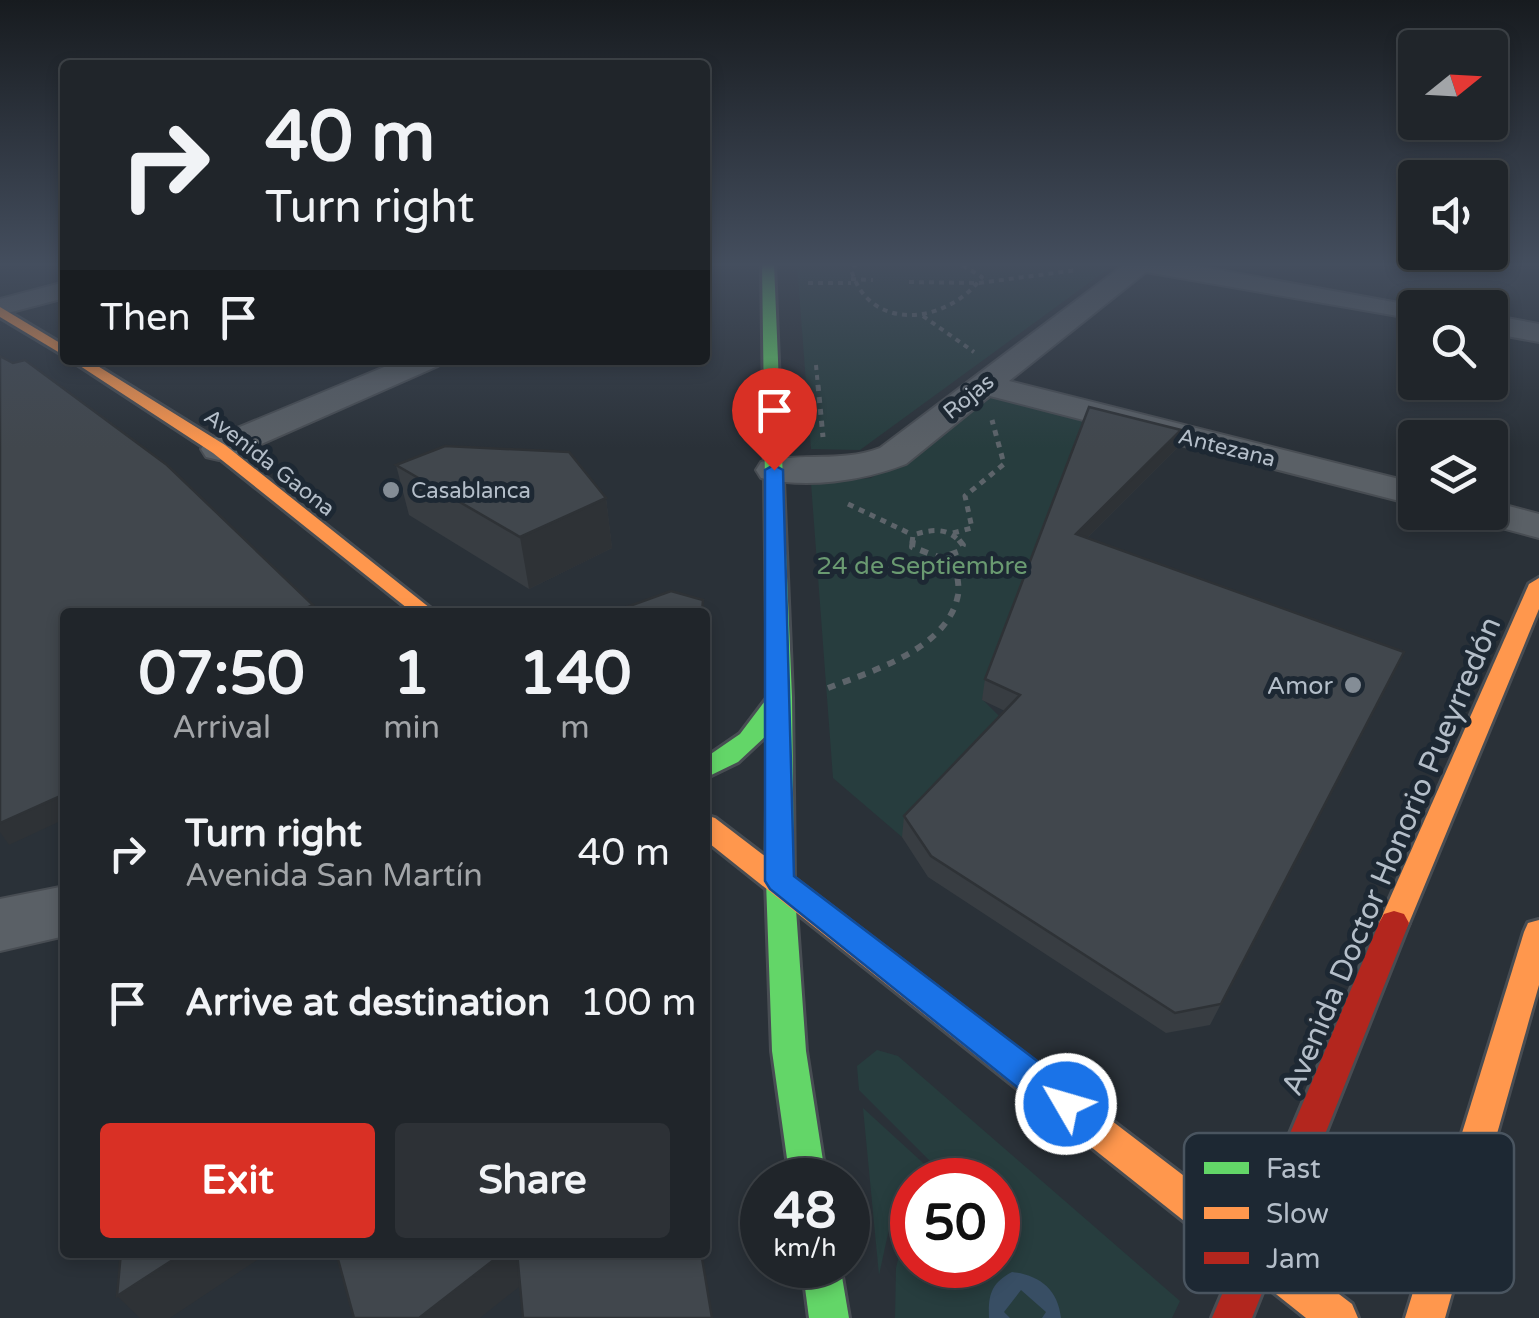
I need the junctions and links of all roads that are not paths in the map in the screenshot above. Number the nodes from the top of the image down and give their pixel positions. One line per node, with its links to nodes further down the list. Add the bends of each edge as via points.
1 (25, 326): 6 (main road)
2 (770, 326): 11 (main road)
3 (1048, 326): 9 (street, Rojas)
4 (1508, 327): 5 (street)
5 (1539, 333)
6 (60, 349)
7 (86, 365): 10 (main road, Avenida Gaona)
8 (415, 365): 10 (street)
9 (980, 370): 11 (street, Rojas, via 894,456 840,470); 12 (street, Antezana)
10 (219, 450): 16 (main road, Avenida Gaona)
11 (774, 470): 17 (main road)
12 (1398, 489)
13 (1508, 518): 14 (street)
14 (1539, 526)
15 (1539, 584): 25 (main road, Avenida Doctor Honorio Pueyrredón)
16 (420, 608)
17 (780, 698): 18 (main road, via 745,750); 20 (main road)
18 (710, 766)
19 (710, 828): 20 (main road)
20 (780, 881): 27 (main road, via 789,1052); 28 (main road)
21 (60, 911): 22 (street)
22 (0, 925)
23 (1539, 932): 24 (main road)
24 (1523, 1050): 26 (main road)
25 (1309, 1133)
26 (1492, 1133)
27 (805, 1158)
28 (1184, 1198)
29 (824, 1288): 33 (main road)
30 (1242, 1293): 34 (main road, Avenida Doctor Honorio Pueyrredón)
31 (1306, 1293): 35 (main road)
32 (1433, 1293): 36 (main road)
33 (829, 1318)
34 (1232, 1318)
35 (1338, 1318)
36 (1424, 1318)

